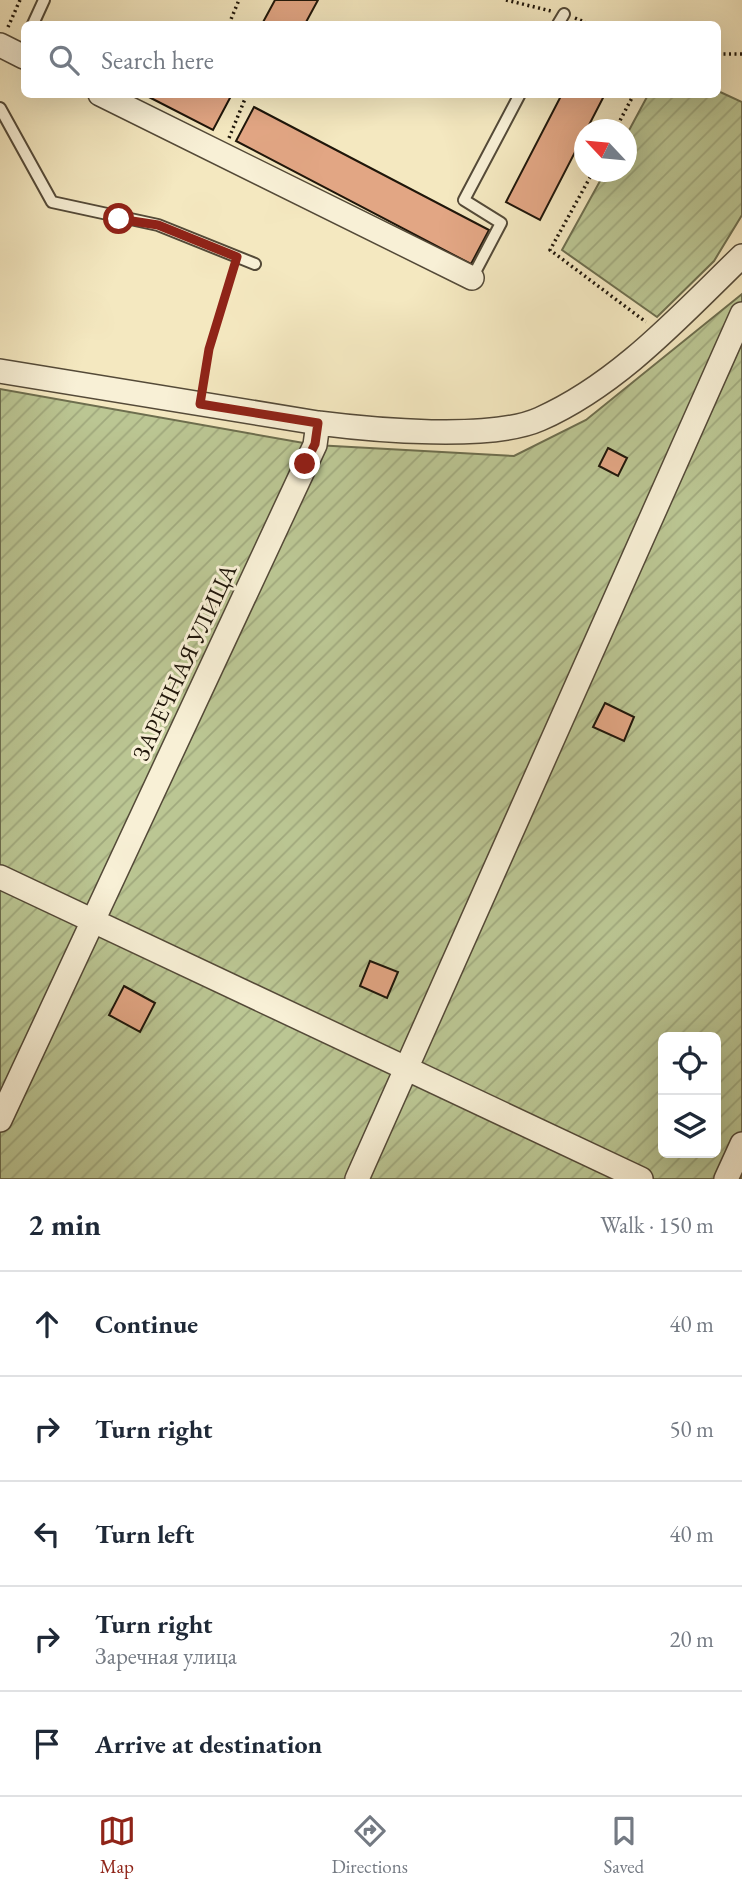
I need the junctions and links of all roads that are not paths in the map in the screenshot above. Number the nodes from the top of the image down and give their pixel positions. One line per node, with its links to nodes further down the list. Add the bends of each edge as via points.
1 (44, 0): 3 (lane)
2 (564, 14): 4 (lane)
3 (34, 21)
4 (560, 21)
5 (108, 98): 10 (street)
6 (518, 98): 10 (lane, via 464,200 501,223)
7 (0, 108): 9 (lane, via 52,202 158,225)
8 (742, 256): 13 (street, via 607,380 538,420 475,432)
9 (255, 264)
10 (472, 278)
11 (742, 314): 16 (street)
12 (0, 371): 13 (street)
13 (318, 423): 15 (street, ЗАРЕЧНАЯ УЛИЦА, via 315,444)
14 (0, 877): 15 (street)
15 (92, 922): 16 (street); 17 (street, ЗАРЕЧНАЯ УЛИЦА)
16 (406, 1070): 19 (street); 20 (street)
17 (0, 1120)
18 (742, 1144): 21 (street)
19 (357, 1179)
20 (641, 1179)
21 (726, 1179)

